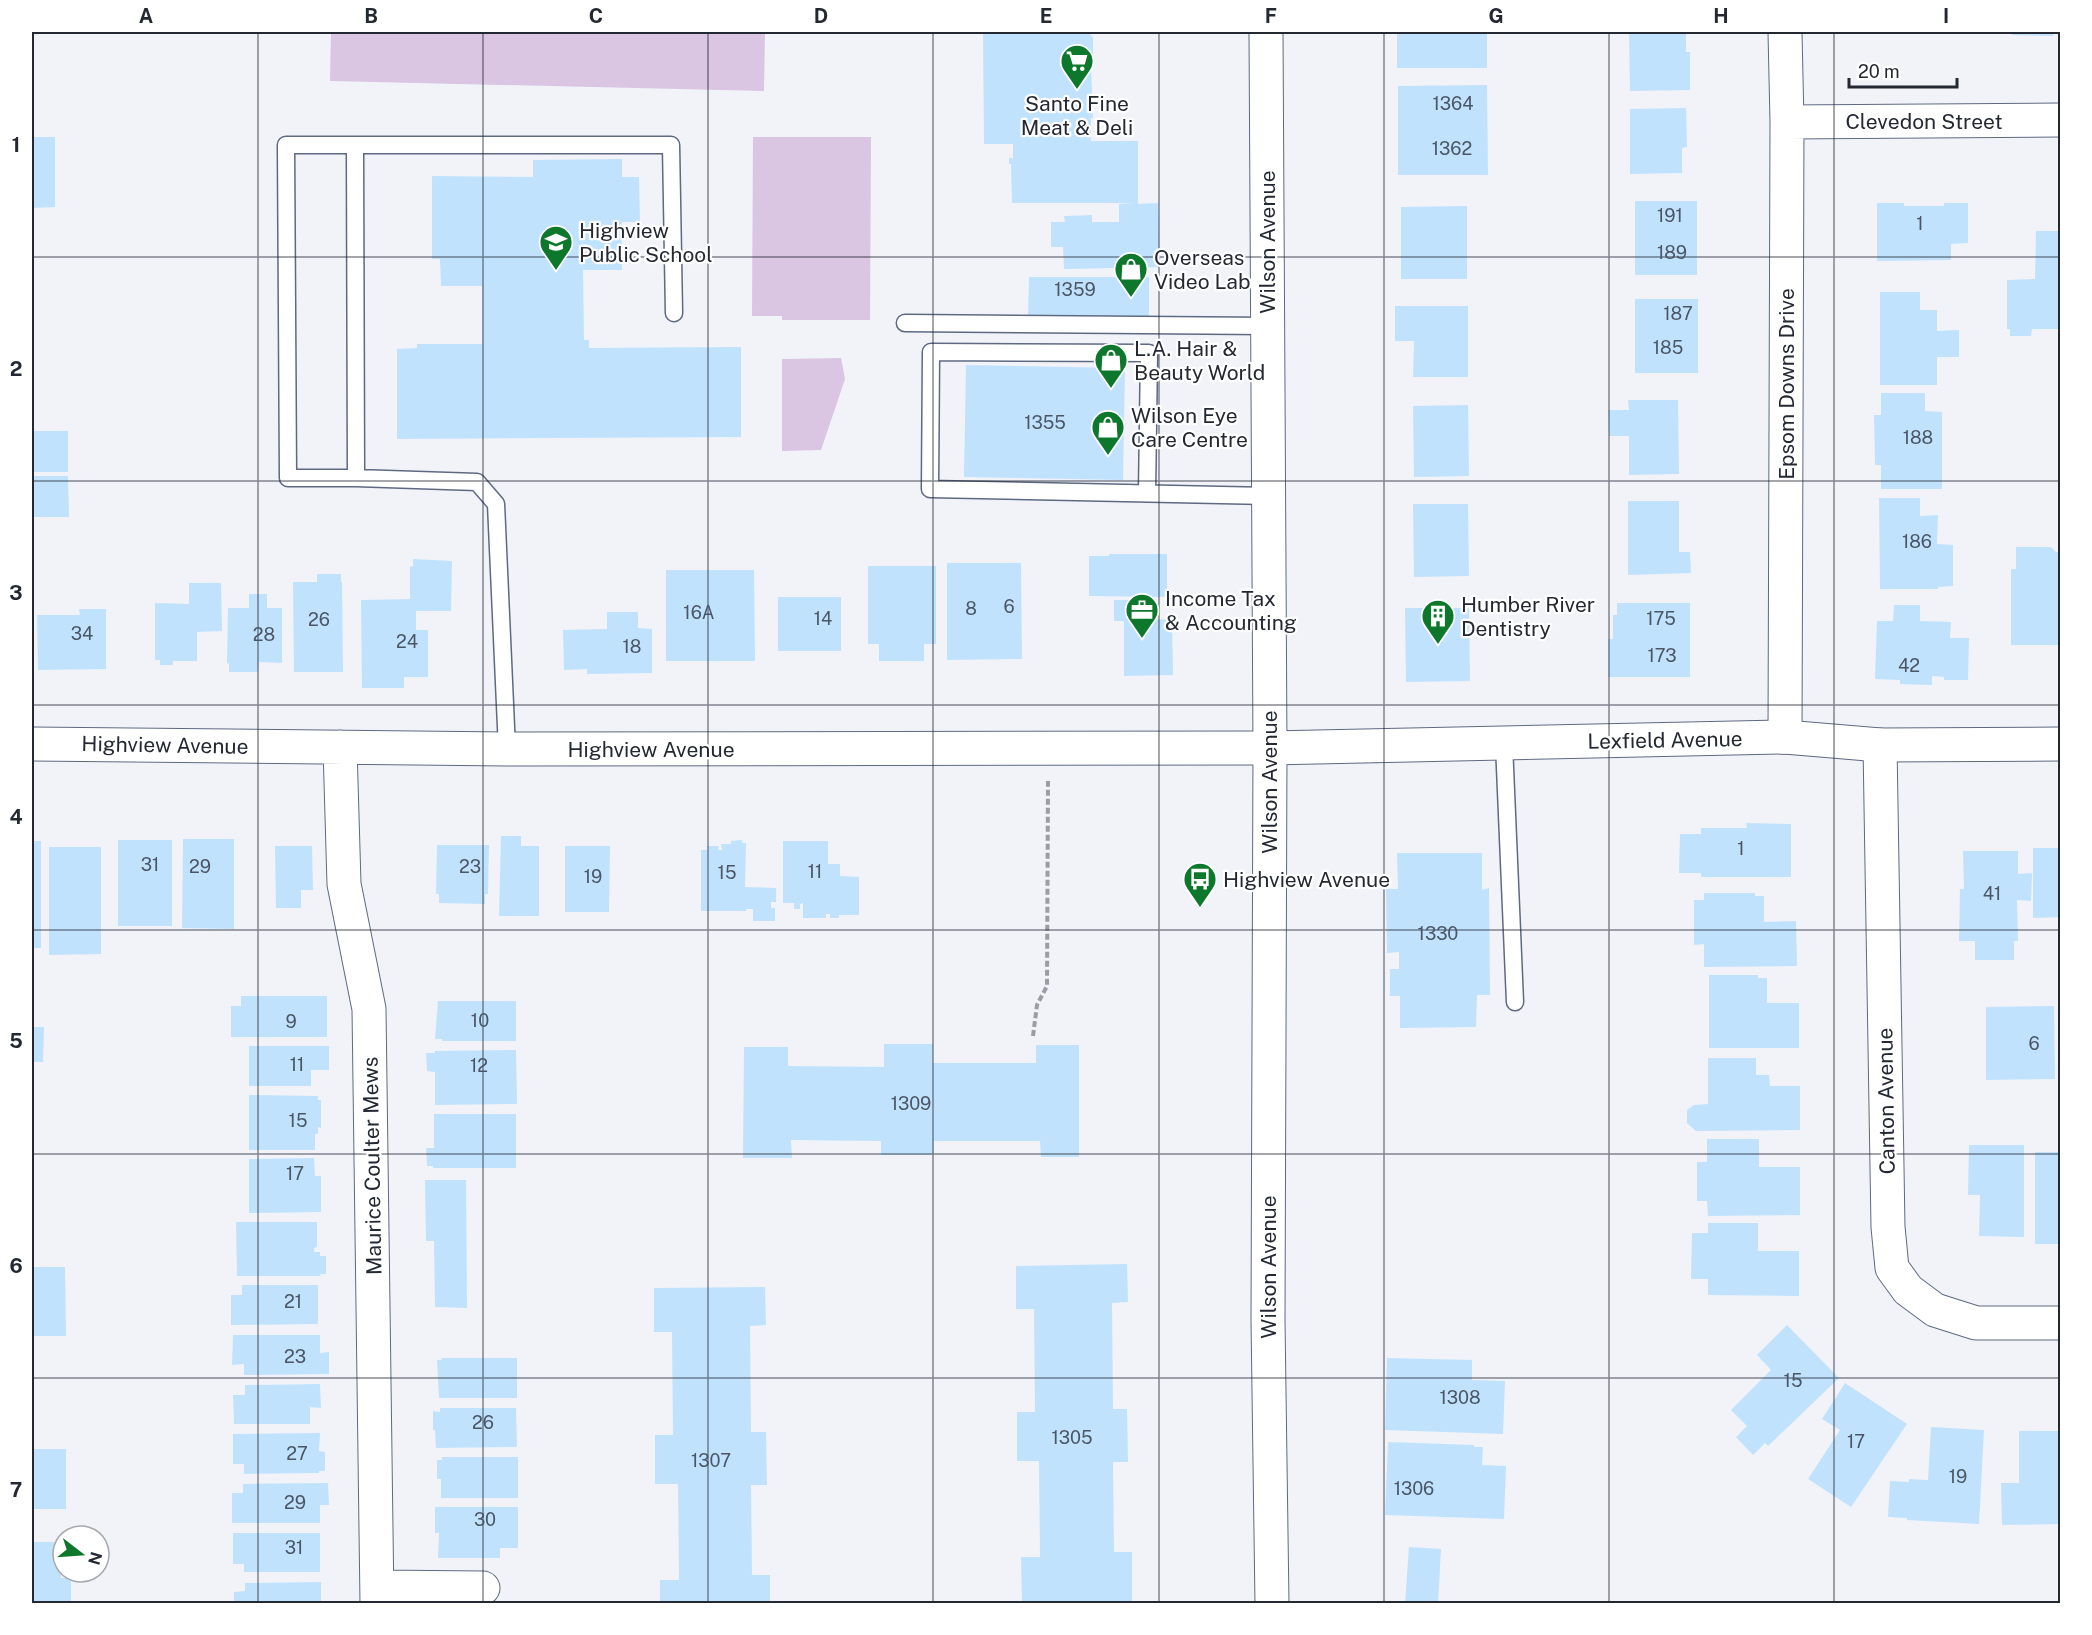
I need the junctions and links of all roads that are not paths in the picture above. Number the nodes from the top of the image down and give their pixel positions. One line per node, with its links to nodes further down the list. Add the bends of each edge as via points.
1 (1266, 32): 8 (street, Wilson Avenue)
2 (1785, 32): 4 (street, Epsom Downs Drive)
3 (2061, 120): 4 (street, Clevedon Street)
4 (1786, 122): 12 (street, Epsom Downs Drive)
5 (355, 145): 6 (lane, via 671,146); 9 (lane); 9 (lane, via 286,146 288,478)
6 (674, 314)
7 (905, 323): 8 (lane)
8 (1268, 326): 11 (street, Wilson Avenue)
9 (356, 478): 19 (lane, via 477,482 496,504)
10 (1147, 493): 10 (lane, via 930,489 931,352 1149,353); 11 (lane)
11 (1269, 496): 18 (street, Wilson Avenue)
12 (1785, 737): 14 (street, Lexfield Avenue); 16 (street, Lexfield Avenue)
13 (32, 744): 17 (street, Highview Avenue)
14 (1504, 744): 18 (street, Lexfield Avenue); 20 (lane)
15 (2061, 744): 16 (street, Lexfield Avenue)
16 (1880, 745): 21 (street, Canton Avenue, via 1892,1268 1908,1290 1935,1310 1976,1323)
17 (340, 747): 19 (street, Highview Avenue); 23 (street, Maurice Coulter Mews, via 344,884 369,1009)
18 (1270, 748): 19 (street, Highview Avenue); 24 (street, Wilson Avenue, via 1268,1320)
19 (507, 749)
20 (1515, 1002)
21 (2061, 1323)
22 (483, 1588): 23 (street, Maurice Coulter Mews)
23 (377, 1595)
24 (1272, 1604)

